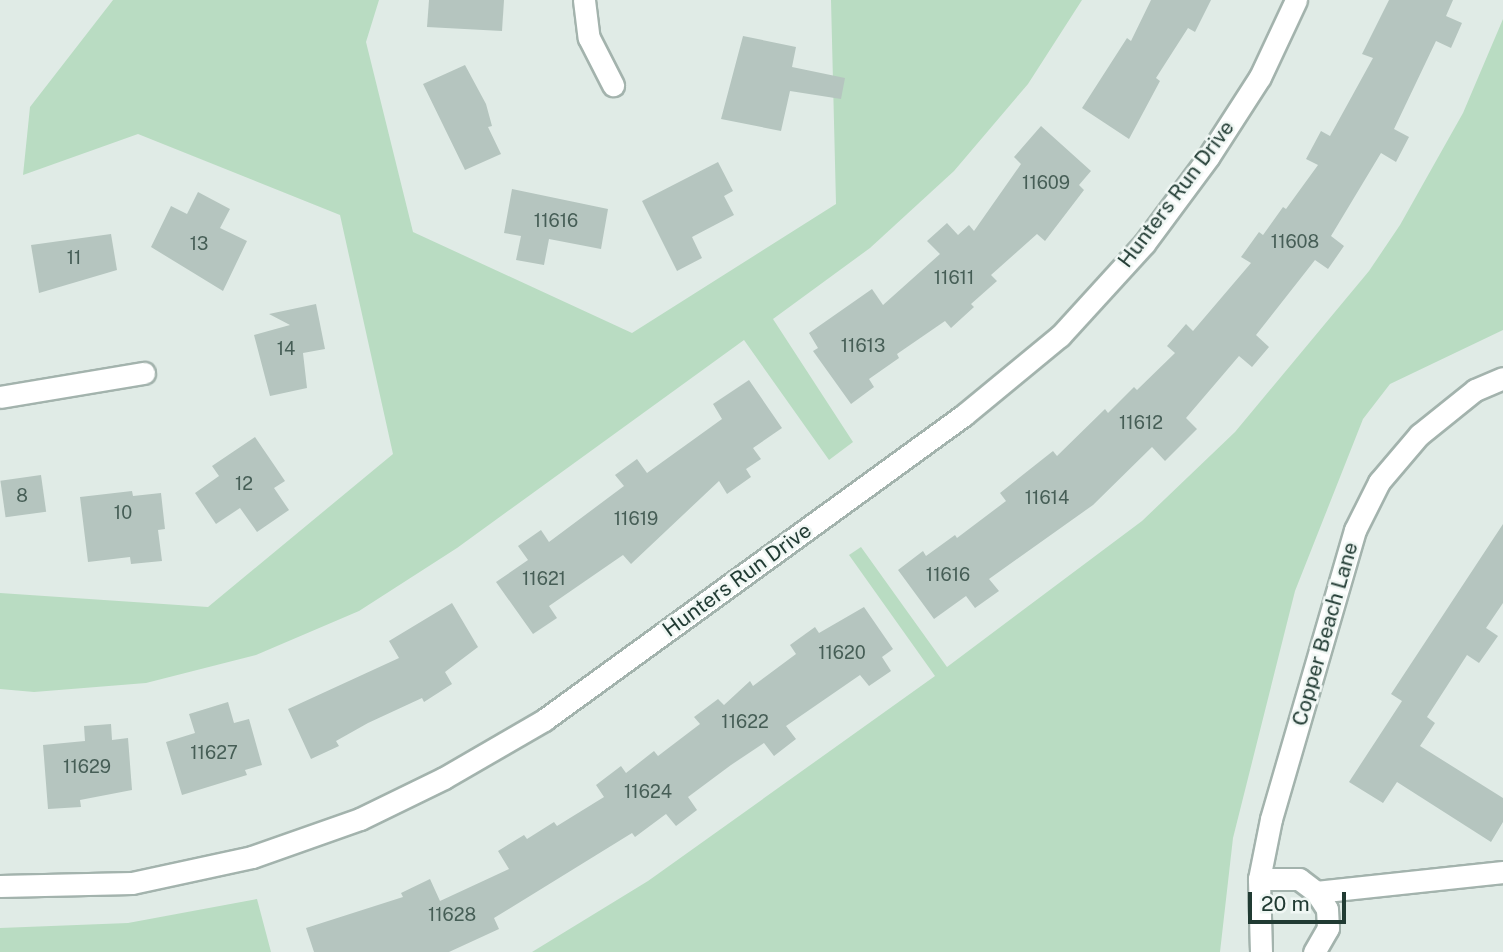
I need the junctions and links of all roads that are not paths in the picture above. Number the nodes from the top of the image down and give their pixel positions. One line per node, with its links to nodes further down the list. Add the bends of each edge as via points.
1 (584, 0): 3 (street, via 589,38)
2 (1296, 0): 9 (street, Hunters Run Drive, via 1260,77 1209,156 1144,244 1060,336 924,444 544,720 444,778 360,819 251,858 132,883)
3 (613, 85)
4 (144, 373): 6 (street)
5 (1503, 377): 8 (street, Copper Beach Lane, via 1475,390 1419,435 1379,482 1361,518 1322,636)
6 (0, 397)
7 (1503, 872): 10 (street)
8 (1259, 879): 10 (street, via 1299,879); 11 (street, Copper Beach Lane)
9 (0, 886)
10 (1316, 892): 12 (street, via 1327,909 1328,928)
11 (1261, 952)
12 (1314, 952)

